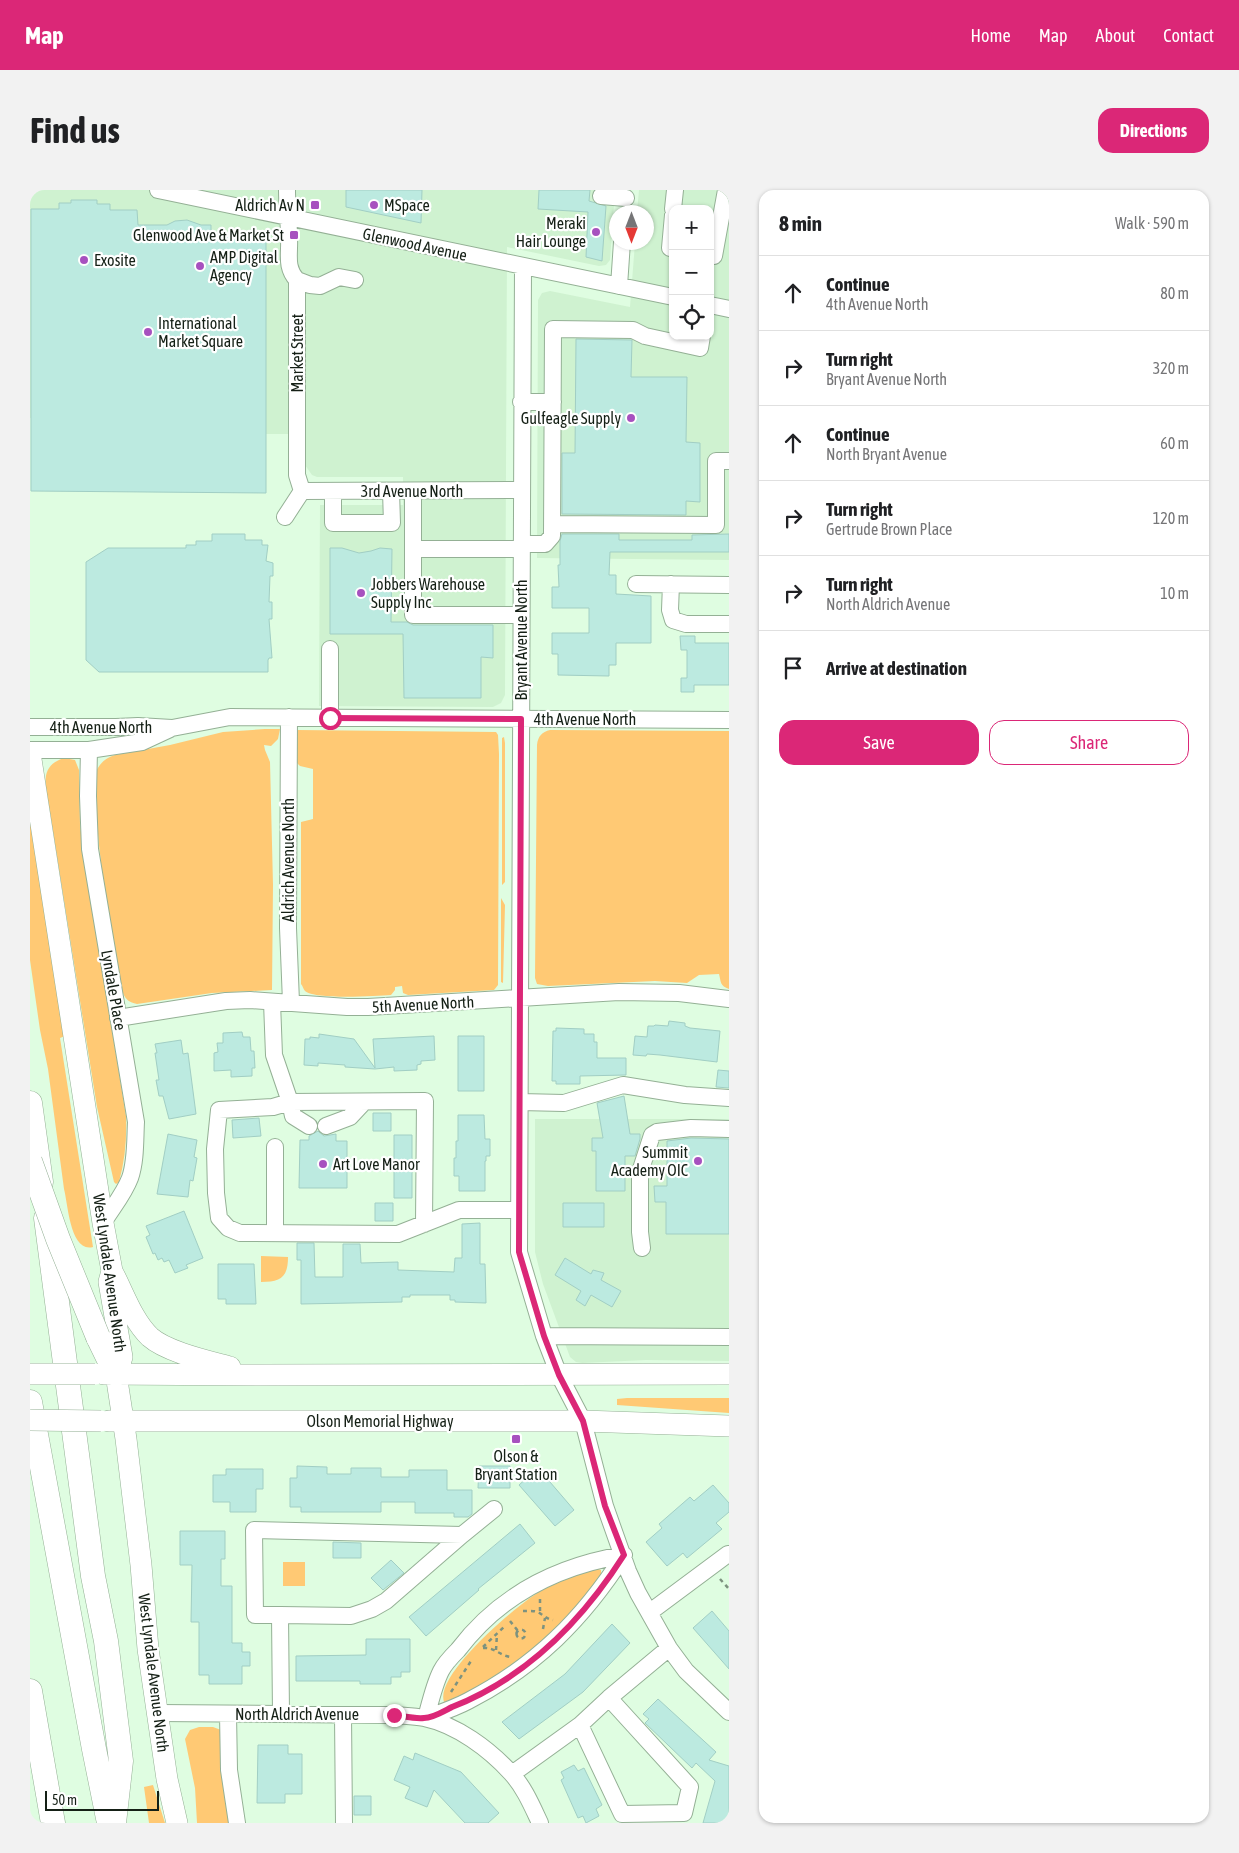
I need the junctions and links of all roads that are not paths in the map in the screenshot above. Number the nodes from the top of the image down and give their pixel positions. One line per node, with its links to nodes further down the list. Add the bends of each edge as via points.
1 (158, 190): 8 (street, Glenwood Avenue)
2 (287, 190): 8 (street)
3 (675, 190): 7 (street)
4 (726, 190): 10 (street)
5 (601, 196): 6 (street)
6 (626, 200)
7 (673, 205)
8 (287, 217): 11 (street, Glenwood Avenue); 12 (street, Market Street, via 288,258)
9 (621, 250): 14 (street)
10 (718, 257)
11 (523, 266): 14 (street, Glenwood Avenue); 19 (street, Bryant Avenue North)
12 (297, 280): 13 (street, via 320,286 339,277); 23 (street, Market Street, via 297,475)
13 (355, 280)
14 (619, 286): 15 (street, Glenwood Avenue)
15 (669, 296)
16 (714, 306): 17 (street)
17 (729, 309)
18 (701, 340): 20 (street, via 700,348 645,336 633,330 553,329)
19 (522, 402): 20 (street); 22 (street, Bryant Avenue North)
20 (553, 402): 28 (street)
21 (729, 461): 28 (street, via 716,461 716,525)
22 (521, 490): 26 (street, 3rd Avenue North); 29 (street, Bryant Avenue North)
23 (302, 491): 24 (street, 3rd Avenue North); 27 (street)
24 (333, 491): 25 (street, 3rd Avenue North); 25 (street, via 333,523 392,523)
25 (392, 491): 26 (street, 3rd Avenue North)
26 (414, 491): 30 (street)
27 (285, 517)
28 (552, 524): 29 (street, via 552,536 544,544)
29 (522, 547): 30 (street); 34 (street, Bryant Avenue North)
30 (413, 549): 34 (street, via 413,615)
31 (636, 584): 32 (street)
32 (671, 584): 33 (street); 35 (street, via 670,610 674,620 686,624)
33 (729, 585)
34 (521, 615): 39 (street, Bryant Avenue North)
35 (729, 624)
36 (330, 649): 38 (street)
37 (289, 717): 38 (street, 4th Avenue North); 42 (street, 4th Avenue North, via 230,717); 48 (street, Aldrich Avenue North)
38 (330, 718): 39 (street, 4th Avenue North)
39 (521, 719): 40 (street, 4th Avenue North); 45 (street, Bryant Avenue North)
40 (729, 720)
41 (30, 727): 42 (street, 4th Avenue North)
42 (172, 728): 43 (street, 4th Avenue North, via 142,742)
43 (88, 750): 44 (street, 4th Avenue North); 49 (street, Lyndale Place, via 90,849)
44 (30, 752): 61 (main road, West Lyndale Avenue North)
45 (519, 999): 46 (street, 5th Avenue North, via 654,992); 48 (street, 5th Avenue North, via 368,1007); 53 (street, Bryant Avenue North)
46 (729, 1000)
47 (272, 1002): 48 (street, 5th Avenue North); 49 (street, 5th Avenue North, via 226,1001); 51 (street, via 274,1055)
48 (291, 1002)
49 (118, 1018): 61 (street, Lyndale Place, via 136,1122 135,1146 130,1178)
50 (729, 1098): 53 (street, via 623,1086 564,1103)
51 (290, 1102): 52 (street); 55 (street, via 294,1116); 63 (street, via 272,1107 219,1110 215,1149 219,1218 228,1228 240,1233)
52 (364, 1102): 56 (street, via 350,1118); 62 (street, via 424,1101)
53 (520, 1102): 60 (street, Bryant Avenue North)
54 (30, 1103): 97 (highway, via 121,1761)
55 (309, 1126)
56 (326, 1126)
57 (729, 1129): 64 (street, via 691,1128 652,1135 640,1172)
58 (275, 1147): 63 (street)
59 (30, 1160): 69 (highway, bridge, via 98,1337)
60 (519, 1210): 62 (street, via 459,1210); 66 (street, Bryant Avenue North, via 519,1252)
61 (103, 1222): 65 (main road, West Lyndale Avenue North)
62 (424, 1224): 63 (street, via 398,1234)
63 (274, 1233)
64 (642, 1248)
65 (112, 1271): 69 (main road, West Lyndale Avenue North, via 109,1282 122,1357); 72 (main road, via 151,1337 193,1357)
66 (544, 1336): 67 (street); 71 (street, Bryant Avenue North)
67 (729, 1337)
68 (30, 1374): 69 (main road, bridge)
69 (105, 1374): 72 (main road); 75 (main road, West Lyndale Avenue North)
70 (729, 1374): 71 (main road)
71 (559, 1375): 72 (main road); 76 (street, Bryant Avenue North)
72 (259, 1376)
73 (30, 1402): 96 (highway)
74 (30, 1420): 75 (main road, Olson Memorial Highway, bridge)
75 (123, 1421): 76 (main road, Olson Memorial Highway); 88 (main road, West Lyndale Avenue North)
76 (583, 1421): 77 (main road, Olson Memorial Highway); 81 (street, Bryant Avenue North, via 605,1506)
77 (729, 1426)
78 (494, 1509): 79 (street)
79 (462, 1535): 83 (street, via 372,1609 351,1616); 83 (street, via 254,1530 255,1615)
80 (729, 1554): 82 (street)
81 (624, 1555): 82 (street, Bryant Avenue North, via 638,1593); 92 (street, via 600,1591 539,1656 507,1679 467,1701); 92 (street, via 590,1561 553,1574 507,1600 472,1631 441,1671)
82 (650, 1612): 84 (street, Bryant Avenue North)
83 (280, 1615): 90 (street)
84 (669, 1648): 86 (street); 87 (street, Bryant Avenue North, via 686,1671)
85 (30, 1691): 95 (highway)
86 (609, 1698): 93 (street); 93 (street, via 690,1787 684,1813 622,1814)
87 (729, 1712)
88 (158, 1713): 89 (street, North Aldrich Avenue); 98 (main road, West Lyndale Avenue North)
89 (228, 1714): 90 (street, North Aldrich Avenue); 99 (street, via 229,1770)
90 (281, 1714): 91 (street, North Aldrich Avenue)
91 (343, 1715): 92 (street, North Aldrich Avenue); 100 (street)
92 (426, 1718): 94 (street, North Aldrich Avenue, via 457,1730 489,1752)
93 (580, 1725): 94 (street)
94 (512, 1774): 101 (street, North Aldrich Avenue)
95 (53, 1823)
96 (109, 1823)
97 (114, 1823)
98 (177, 1823)
99 (237, 1823)
100 (344, 1823)
101 (540, 1823)

